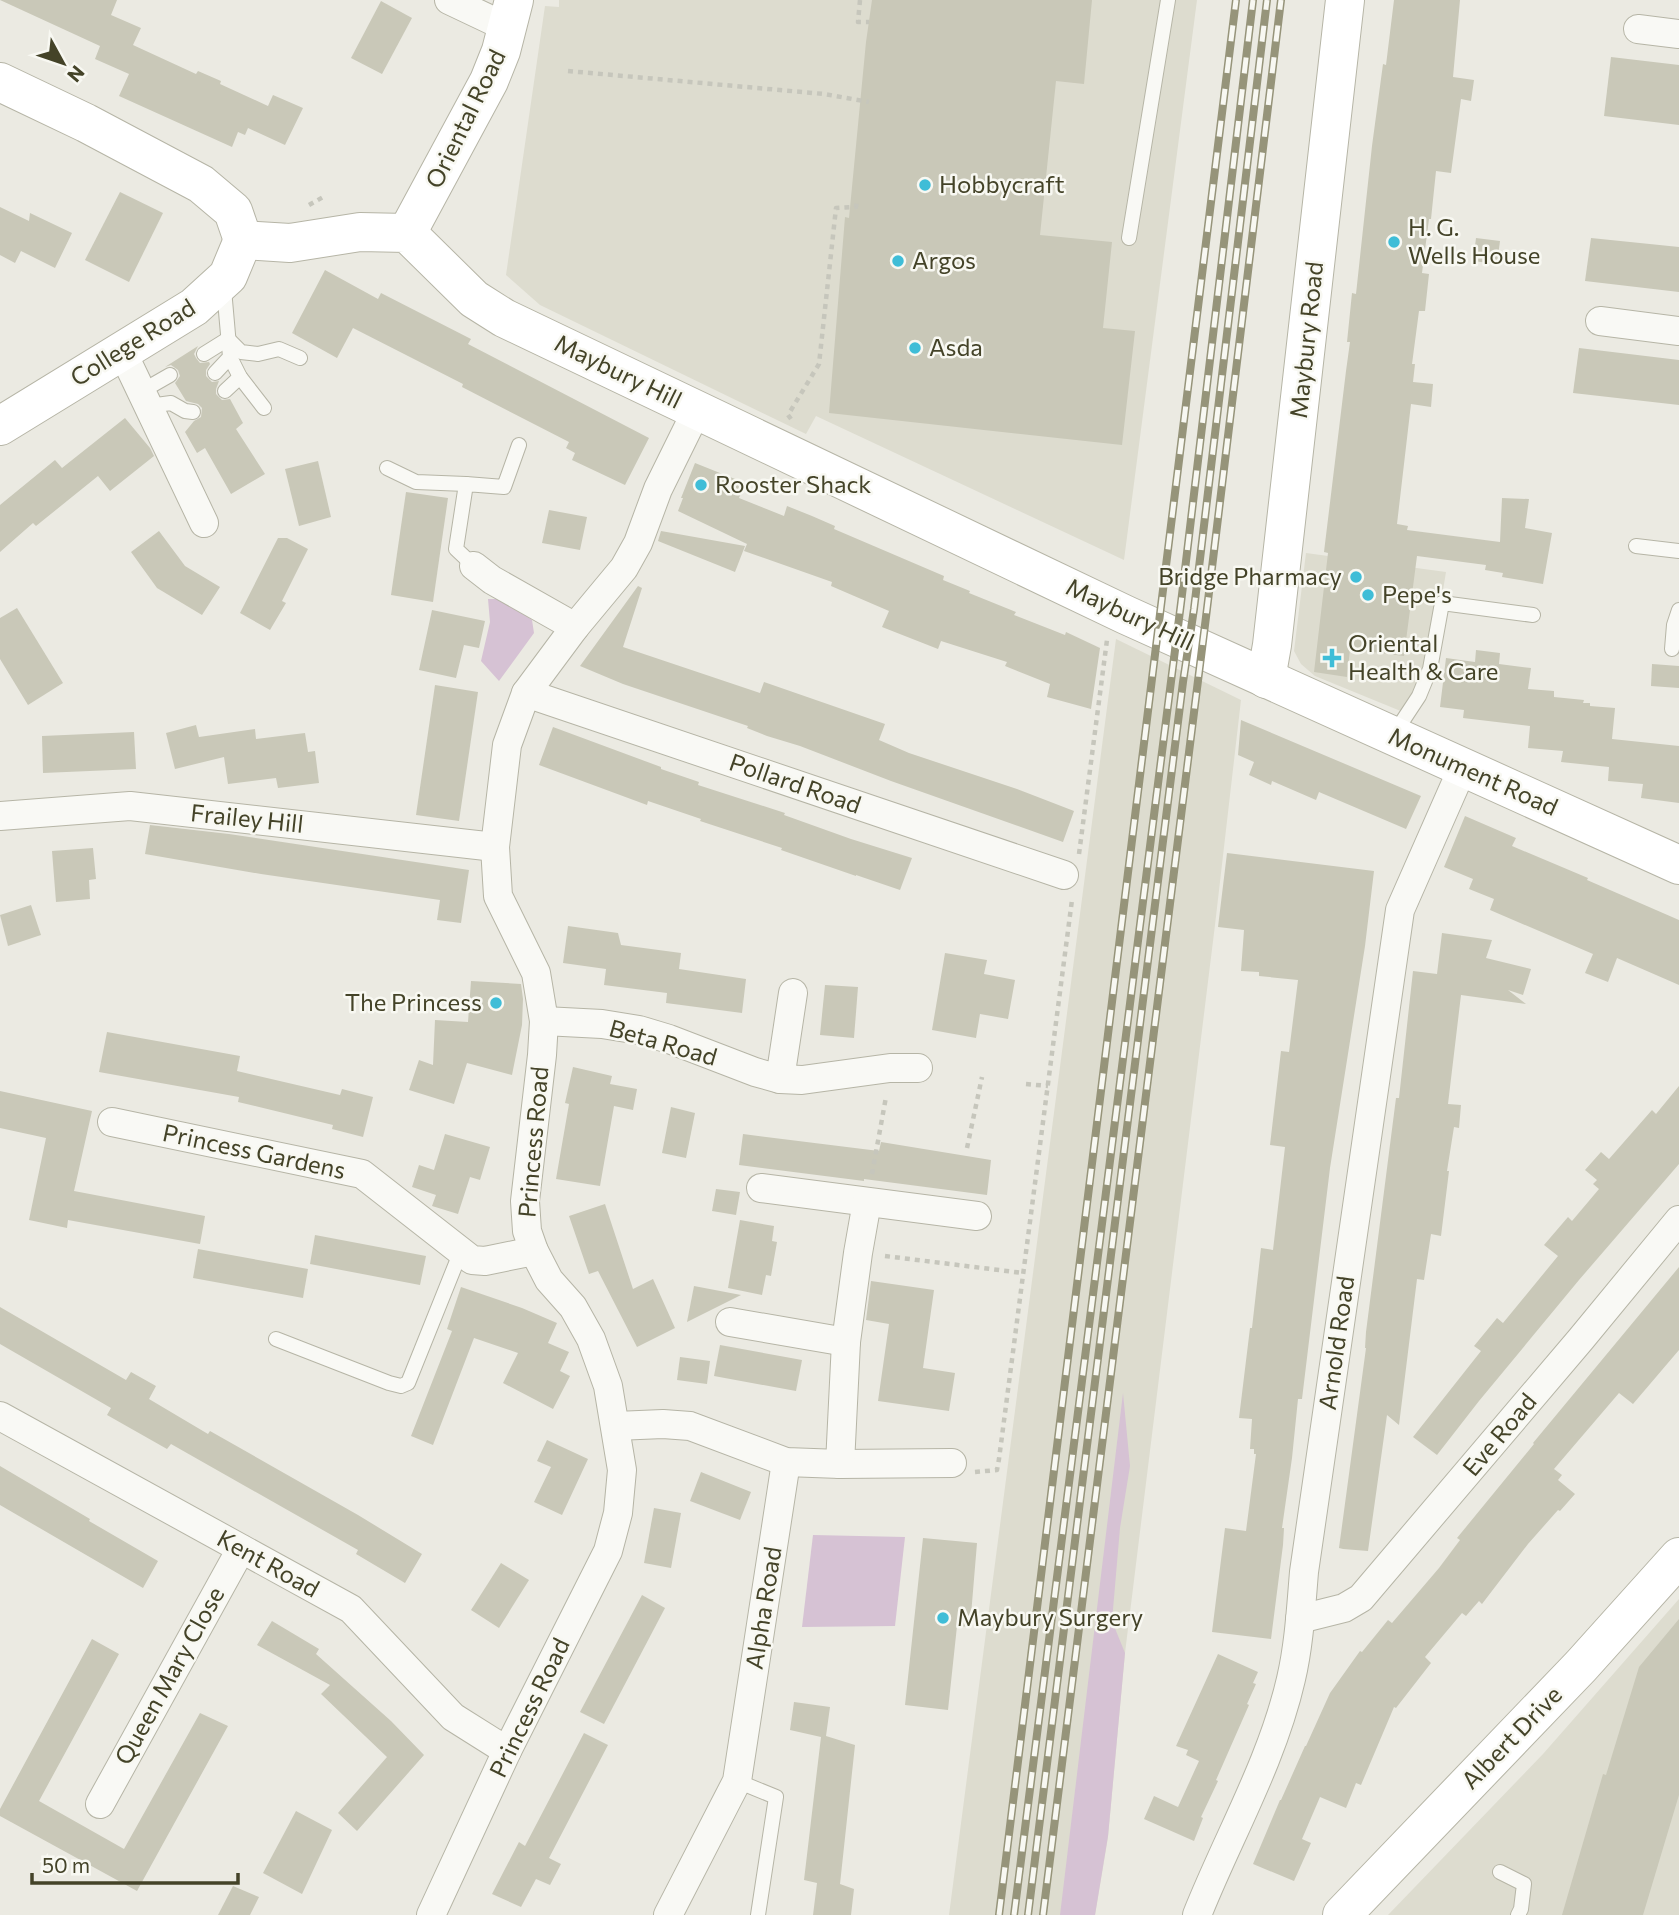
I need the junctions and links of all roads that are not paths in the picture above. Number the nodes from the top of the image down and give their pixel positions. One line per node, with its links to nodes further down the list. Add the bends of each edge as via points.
1 (449, 0): 4 (street)
2 (1168, 0): 9 (lane)
3 (1345, 0): 39 (street, Maybury Road)
4 (511, 14): 8 (street, Oriental Road, via 489,80)
5 (1638, 29): 6 (street)
6 (1679, 34)
7 (0, 82): 10 (street, via 201,184 233,211)
8 (407, 233): 10 (street, via 360,232 290,243); 25 (street, Maybury Hill, via 488,308)
9 (1129, 238)
10 (243, 240): 11 (street, College Road)
11 (223, 280): 14 (lane); 15 (street, College Road, via 194,307)
12 (1600, 321): 13 (street)
13 (1679, 331)
14 (228, 339): 16 (lane); 17 (lane); 18 (lane, via 241,352 279,349)
15 (122, 351): 23 (street); 27 (street, College Road)
16 (204, 354)
17 (230, 357): 19 (lane); 21 (lane)
18 (300, 358)
19 (215, 373)
20 (170, 375): 23 (lane)
21 (240, 377): 22 (lane); 24 (lane)
22 (225, 391)
23 (161, 399): 26 (lane); 31 (street)
24 (264, 408)
25 (697, 410): 37 (street, Princess Road, via 624,568); 39 (street, Maybury Hill)
26 (193, 412)
27 (0, 426)
28 (519, 445): 30 (lane, via 504,487)
29 (387, 468): 30 (lane, via 416,482)
30 (466, 484): 34 (lane, via 456,549)
31 (204, 523)
32 (1636, 546): 33 (lane)
33 (1679, 551)
34 (474, 566): 37 (street)
35 (1679, 610): 38 (lane)
36 (1532, 615): 41 (lane, via 1442,603 1430,669)
37 (575, 627): 40 (street, Princess Road)
38 (1672, 649)
39 (1266, 679): 41 (street, Monument Road)
40 (526, 693): 44 (street, Princess Road, via 507,745); 46 (street, Pollard Road)
41 (1399, 727): 42 (street, Monument Road)
42 (1463, 767): 45 (street, Monument Road); 68 (street, Arnold Road, via 1400,911)
43 (0, 816): 44 (street, Frailey Hill, via 130,806)
44 (495, 847): 48 (street, Princess Road, via 498,896 536,973)
45 (1679, 865)
46 (1072, 876)
47 (793, 993): 50 (street)
48 (544, 1021): 50 (street, Beta Road, via 639,1030); 57 (street, Princess Road, via 525,1201)
49 (904, 1068): 50 (street, Beta Road)
50 (779, 1079)
51 (112, 1122): 56 (street, Princess Gardens, via 362,1174)
52 (761, 1188): 53 (street)
53 (867, 1202): 54 (street); 60 (street)
54 (977, 1216)
55 (1679, 1220): 68 (street, Eve Road, via 1361,1598 1344,1608)
56 (461, 1251): 57 (street, Princess Gardens, via 472,1260 485,1261); 59 (lane, via 408,1383 389,1383)
57 (534, 1251): 62 (street, Princess Road, via 592,1339)
58 (730, 1322): 60 (street)
59 (276, 1339)
60 (846, 1342): 65 (street)
61 (0, 1416): 66 (street, Kent Road)
62 (616, 1426): 63 (street, via 690,1426); 69 (street, Princess Road, via 622,1469 608,1551)
63 (786, 1462): 65 (street); 70 (street, Alpha Road)
64 (952, 1463): 65 (street)
65 (840, 1464)
66 (241, 1549): 69 (street, Kent Road, via 351,1609 453,1717); 71 (street, Queen Mary Close)
67 (1679, 1557): 77 (street, Albert Drive)
68 (1300, 1619): 76 (street, Arnold Road, via 1291,1679 1270,1747)
69 (507, 1751): 73 (street, Princess Road)
70 (737, 1781): 74 (street, Alpha Road); 75 (lane, via 776,1797)
71 (100, 1804)
72 (1500, 1872): 78 (lane, via 1524,1884)
73 (431, 1915)
74 (668, 1915)
75 (758, 1915)
76 (1197, 1915)
77 (1342, 1915)
78 (1518, 1915)

